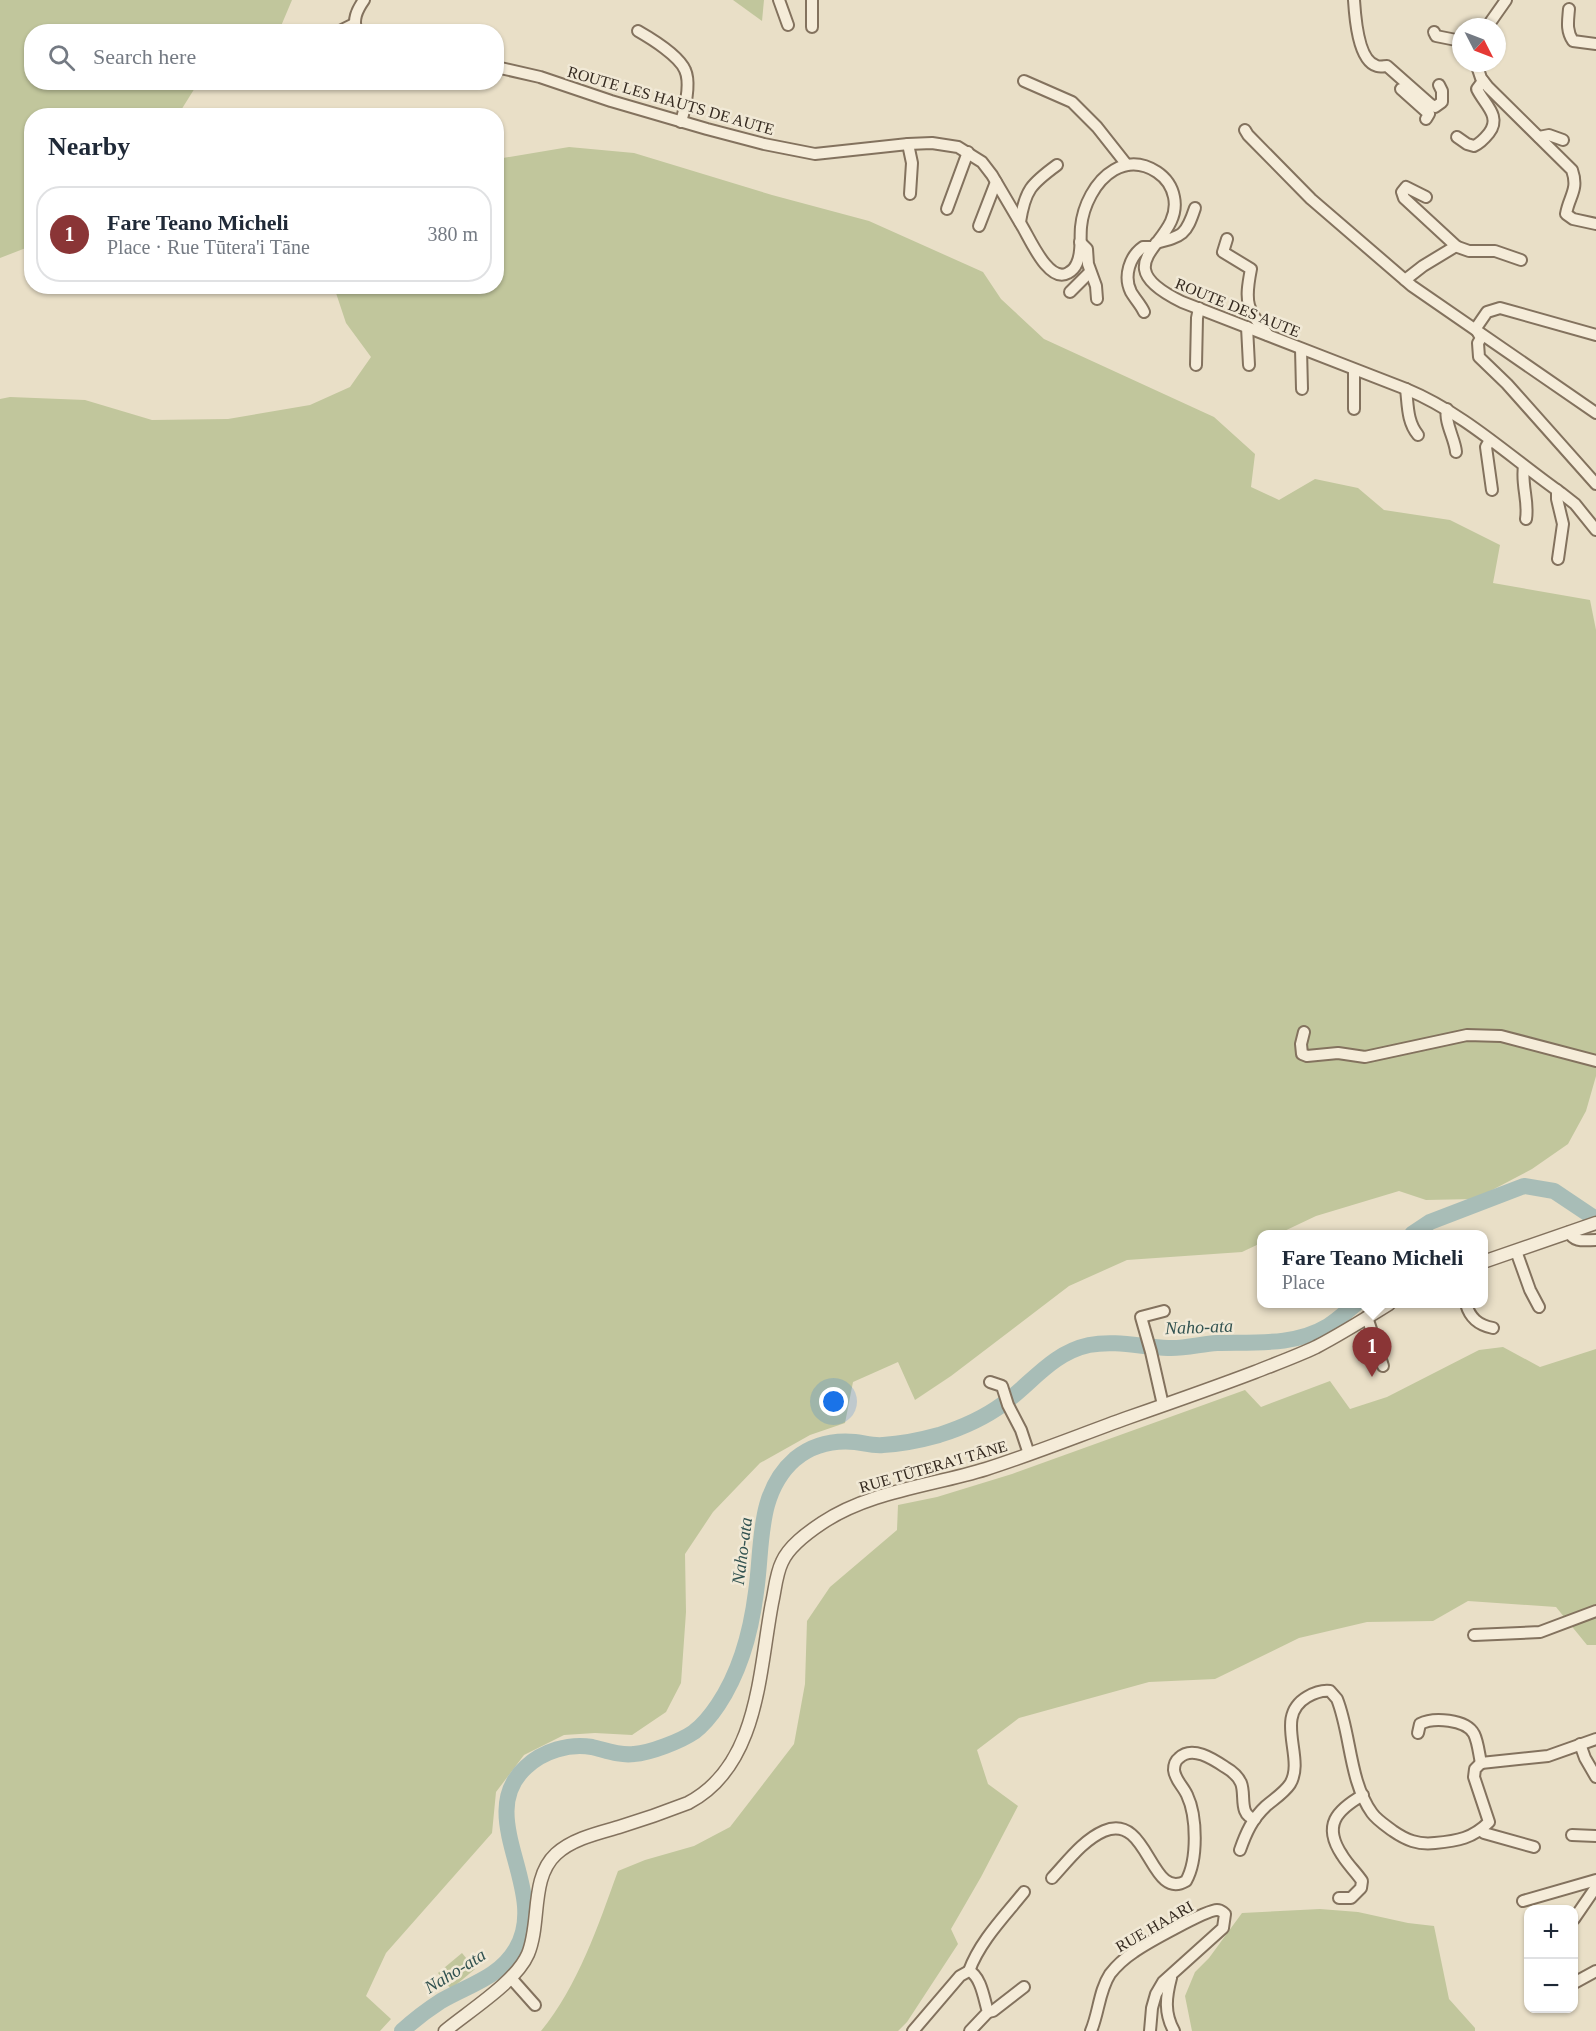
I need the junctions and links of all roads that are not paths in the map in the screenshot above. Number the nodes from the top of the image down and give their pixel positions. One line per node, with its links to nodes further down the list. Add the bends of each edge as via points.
1 (364, 0): 8 (street)
2 (779, 0): 9 (street)
3 (812, 0): 10 (street)
4 (1354, 0): 15 (street, via 1360,43 1373,63)
5 (1506, 0): 7 (street)
6 (1569, 9): 14 (street, via 1569,36 1573,41)
7 (1494, 18)
8 (356, 24)
9 (788, 25)
10 (812, 27)
11 (638, 31): 22 (street, via 681,63 687,72)
12 (1434, 32): 13 (street, via 1436,36)
13 (1452, 39)
14 (1596, 44)
15 (1382, 66): 20 (street, via 1435,107 1443,97); 21 (street, via 1429,114)
16 (504, 69): 22 (street, ROUTE LES HAUTS DE AUTE, via 540,76)
17 (1480, 72): 19 (street)
18 (1024, 81): 30 (street, via 1072,102)
19 (1483, 81): 24 (street, via 1477,89 1492,111 1494,126 1474,146); 25 (street)
20 (1439, 85)
21 (1426, 119)
22 (681, 122): 27 (street, ROUTE LES HAUTS DE AUTE, via 815,154)
23 (1245, 130): 45 (street, via 1311,199)
24 (1457, 137)
25 (1539, 137): 26 (street, via 1549,135); 37 (street, via 1572,170 1575,189 1566,214)
26 (1563, 140)
27 (908, 144): 28 (street, via 932,143); 32 (street, via 912,163)
28 (968, 152): 31 (street, via 982,162); 35 (street)
29 (1057, 165): 36 (street, via 1026,194)
30 (1127, 165): 40 (street, via 1110,173 1094,189 1081,224); 41 (street, ROUTE DES AUTE, via 1145,166 1158,173 1172,190 1175,201 1171,223)
31 (996, 182): 36 (street); 38 (street)
32 (910, 194)
33 (1426, 197): 42 (street, via 1406,187 1402,192)
34 (1195, 208): 41 (street, via 1185,232)
35 (947, 209)
36 (1020, 222): 40 (street, via 1041,258 1056,274 1064,275 1075,268)
37 (1596, 224)
38 (979, 226)
39 (1227, 239): 53 (street, via 1223,252 1251,269 1249,308)
40 (1080, 242): 44 (street, via 1087,249)
41 (1154, 245): 48 (street, ROUTE DES AUTE, via 1146,258 1152,284); 49 (street, via 1137,251 1128,269 1130,291)
42 (1455, 246): 43 (street, via 1468,251 1495,250); 45 (street)
43 (1521, 260)
44 (1090, 272): 46 (street); 47 (street)
45 (1405, 280): 51 (street)
46 (1070, 292)
47 (1097, 299)
48 (1199, 308): 50 (street, ROUTE DES AUTE); 55 (street)
49 (1144, 312)
50 (1246, 327): 53 (street, ROUTE DES AUTE); 56 (street)
51 (1476, 328): 52 (street, via 1488,312 1500,308); 62 (street); 67 (street, via 1481,338 1479,357)
52 (1596, 335)
53 (1269, 336): 54 (street, ROUTE DES AUTE)
54 (1301, 349): 57 (street, ROUTE DES AUTE); 58 (street)
55 (1196, 365)
56 (1249, 365)
57 (1354, 370): 59 (street, ROUTE DES AUTE); 60 (street)
58 (1302, 389)
59 (1406, 389): 61 (street, ROUTE DES AUTE); 63 (street, via 1412,428)
60 (1354, 409)
61 (1447, 409): 64 (street, ROUTE DES AUTE); 65 (street)
62 (1596, 413)
63 (1418, 435)
64 (1490, 440): 66 (street, ROUTE DES AUTE); 68 (street, via 1486,447)
65 (1456, 452)
66 (1524, 466): 69 (street, ROUTE DES AUTE); 70 (street)
67 (1596, 484)
68 (1492, 490)
69 (1557, 490): 71 (street, ROUTE DES AUTE, via 1575,504); 72 (street, via 1563,524)
70 (1526, 519)
71 (1596, 530)
72 (1557, 559)
73 (1304, 1032): 74 (street, via 1302,1054 1307,1056 1338,1053 1365,1057 1467,1035 1501,1036)
74 (1596, 1061)
75 (1591, 1225): 76 (street)
76 (1569, 1232): 77 (street, via 1576,1240); 78 (street)
77 (1596, 1240)
78 (1516, 1251): 79 (street); 80 (street)
79 (1488, 1260)
80 (1539, 1307)
81 (1382, 1308): 84 (street, RUE TŪTERA'I TĀNE)
82 (1468, 1308): 85 (street, via 1474,1320)
83 (1164, 1311): 88 (street, via 1141,1317)
84 (1367, 1317): 86 (street); 88 (street, RUE TŪTERA'I TĀNE, via 1315,1347)
85 (1493, 1328)
86 (1383, 1366)
87 (990, 1382): 89 (street, via 1002,1386)
88 (1163, 1406): 89 (street, RUE TŪTERA'I TĀNE)
89 (1029, 1454): 113 (street, RUE TŪTERA'I TĀNE, via 855,1506 822,1523 791,1548 781,1563 753,1712 728,1766 694,1800 589,1836 556,1854 544,1871 528,1955)
90 (1596, 1611): 91 (street, via 1540,1632)
91 (1474, 1635)
92 (1418, 1733): 95 (street, via 1420,1724 1427,1721 1463,1725 1475,1737)
93 (1596, 1739): 94 (street)
94 (1580, 1744): 95 (street, via 1548,1756); 96 (street)
95 (1481, 1763): 99 (street, via 1474,1777 1489,1822)
96 (1596, 1777)
97 (1363, 1795): 98 (street, via 1338,1702 1332,1693 1322,1691 1305,1698 1295,1708 1291,1726 1292,1779); 99 (street, via 1374,1816 1414,1843 1454,1840); 108 (street, via 1337,1814 1333,1828 1334,1843 1362,1881 1351,1898)
98 (1255, 1819): 103 (street); 104 (street, via 1246,1813 1242,1786 1234,1774 1206,1756 1187,1753 1177,1759 1174,1768 1194,1817 1193,1854 1186,1881 1167,1882 1137,1839 1117,1829 1103,1832 1083,1846)
99 (1481, 1830): 102 (street)
100 (1572, 1835): 101 (street)
101 (1596, 1836)
102 (1534, 1847)
103 (1240, 1850)
104 (1052, 1878)
105 (1596, 1881): 109 (street)
106 (1596, 1887): 110 (street)
107 (1024, 1893): 111 (street, via 985,1940)
108 (1339, 1898)
109 (1523, 1901)
110 (1578, 1913)
111 (969, 1971): 118 (street, via 978,1981); 120 (street, via 960,1976)
112 (1596, 1971): 115 (street)
113 (511, 1978): 117 (street); 119 (street, RUE TŪTERA'I TĀNE)
114 (1171, 1978): 124 (street, RUE HAARI, via 1223,1928 1225,1914 1220,1910 1159,1937 1118,1964 1101,1995); 125 (street, RUE HAARI, via 1156,1995); 126 (street, via 1166,2010)
115 (1578, 1981)
116 (1024, 1987): 118 (street)
117 (535, 2005)
118 (988, 2012): 123 (street)
119 (462, 2017): 121 (street, RUE TŪTERA'I TĀNE); 122 (street)
120 (914, 2030)
121 (445, 2031)
122 (457, 2031)
123 (970, 2031)
124 (1091, 2031)
125 (1150, 2031)
126 (1174, 2031)

